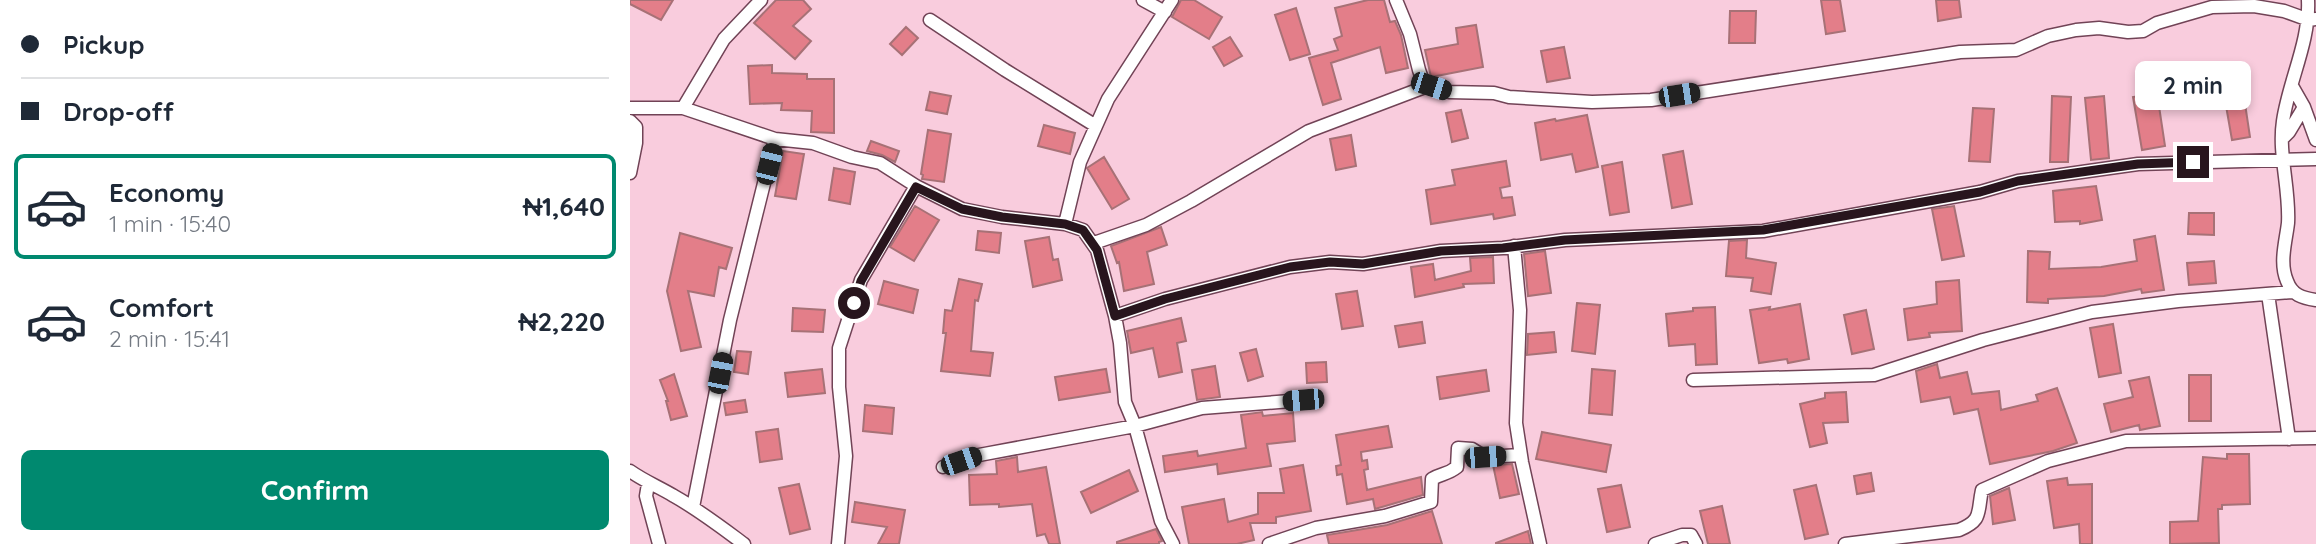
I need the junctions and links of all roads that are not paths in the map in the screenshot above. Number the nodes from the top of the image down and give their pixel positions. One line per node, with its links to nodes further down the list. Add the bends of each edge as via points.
1 (761, 0): 13 (street, via 724,39)
2 (1143, 0): 6 (street)
3 (1172, 0): 6 (street)
4 (1396, 0): 10 (street)
5 (2308, 0): 7 (street)
6 (1165, 12): 15 (street, via 1108,99)
7 (2312, 19): 9 (street); 10 (street, via 2253,6 2212,7 2143,31 2076,30 2016,50 1960,52 1651,100 1592,102)
8 (930, 20): 15 (street)
9 (2292, 86): 11 (street); 17 (street)
10 (1426, 87): 24 (street, via 1308,131 1146,225)
11 (2304, 107): 17 (street); 18 (street)
12 (630, 108): 13 (street)
13 (683, 108): 16 (street)
14 (630, 121): 21 (street, via 636,127 636,143)
15 (1096, 126): 23 (street, via 1080,162)
16 (775, 139): 22 (street, via 813,143 880,163); 39 (street, via 730,320)
17 (2281, 139): 20 (street)
18 (2316, 140)
19 (2316, 159): 20 (street)
20 (2284, 161): 25 (street, via 2138,164 2018,181 1980,192 1763,230); 26 (street, via 2288,219 2283,265)
21 (630, 173)
22 (916, 187): 23 (street, via 962,209); 42 (street, via 861,281 839,348 846,456)
23 (1065, 224): 24 (street, via 1083,230)
24 (1094, 243): 29 (street)
25 (1514, 246): 29 (street, via 1441,251 1363,264 1290,267); 35 (street, via 1520,310 1516,423)
26 (2292, 292): 27 (street); 28 (street)
27 (2268, 294): 30 (street, via 2092,312 1874,375); 34 (street)
28 (2316, 300)
29 (1115, 316): 32 (street, via 1125,402)
30 (1693, 380)
31 (1303, 400): 32 (street, via 1202,408)
32 (1135, 426): 36 (street, via 979,455); 43 (street, via 1161,522)
33 (2316, 438): 34 (street)
34 (2289, 439): 48 (street, via 2126,441 2048,461 1991,485 1982,490 1973,524 1959,530)
35 (1521, 455): 44 (street, via 1485,457 1458,448 1457,467 1432,479 1431,502 1385,516 1315,528); 45 (street)
36 (943, 467)
37 (630, 471): 38 (street)
38 (648, 484): 39 (street); 40 (street, via 646,496)
39 (693, 507): 41 (street)
40 (659, 544)
41 (744, 544)
42 (838, 544)
43 (1173, 544)
44 (1269, 544)
45 (1540, 544)
46 (1655, 544): 47 (street, via 1691,535)
47 (1696, 544)
48 (1845, 544)

